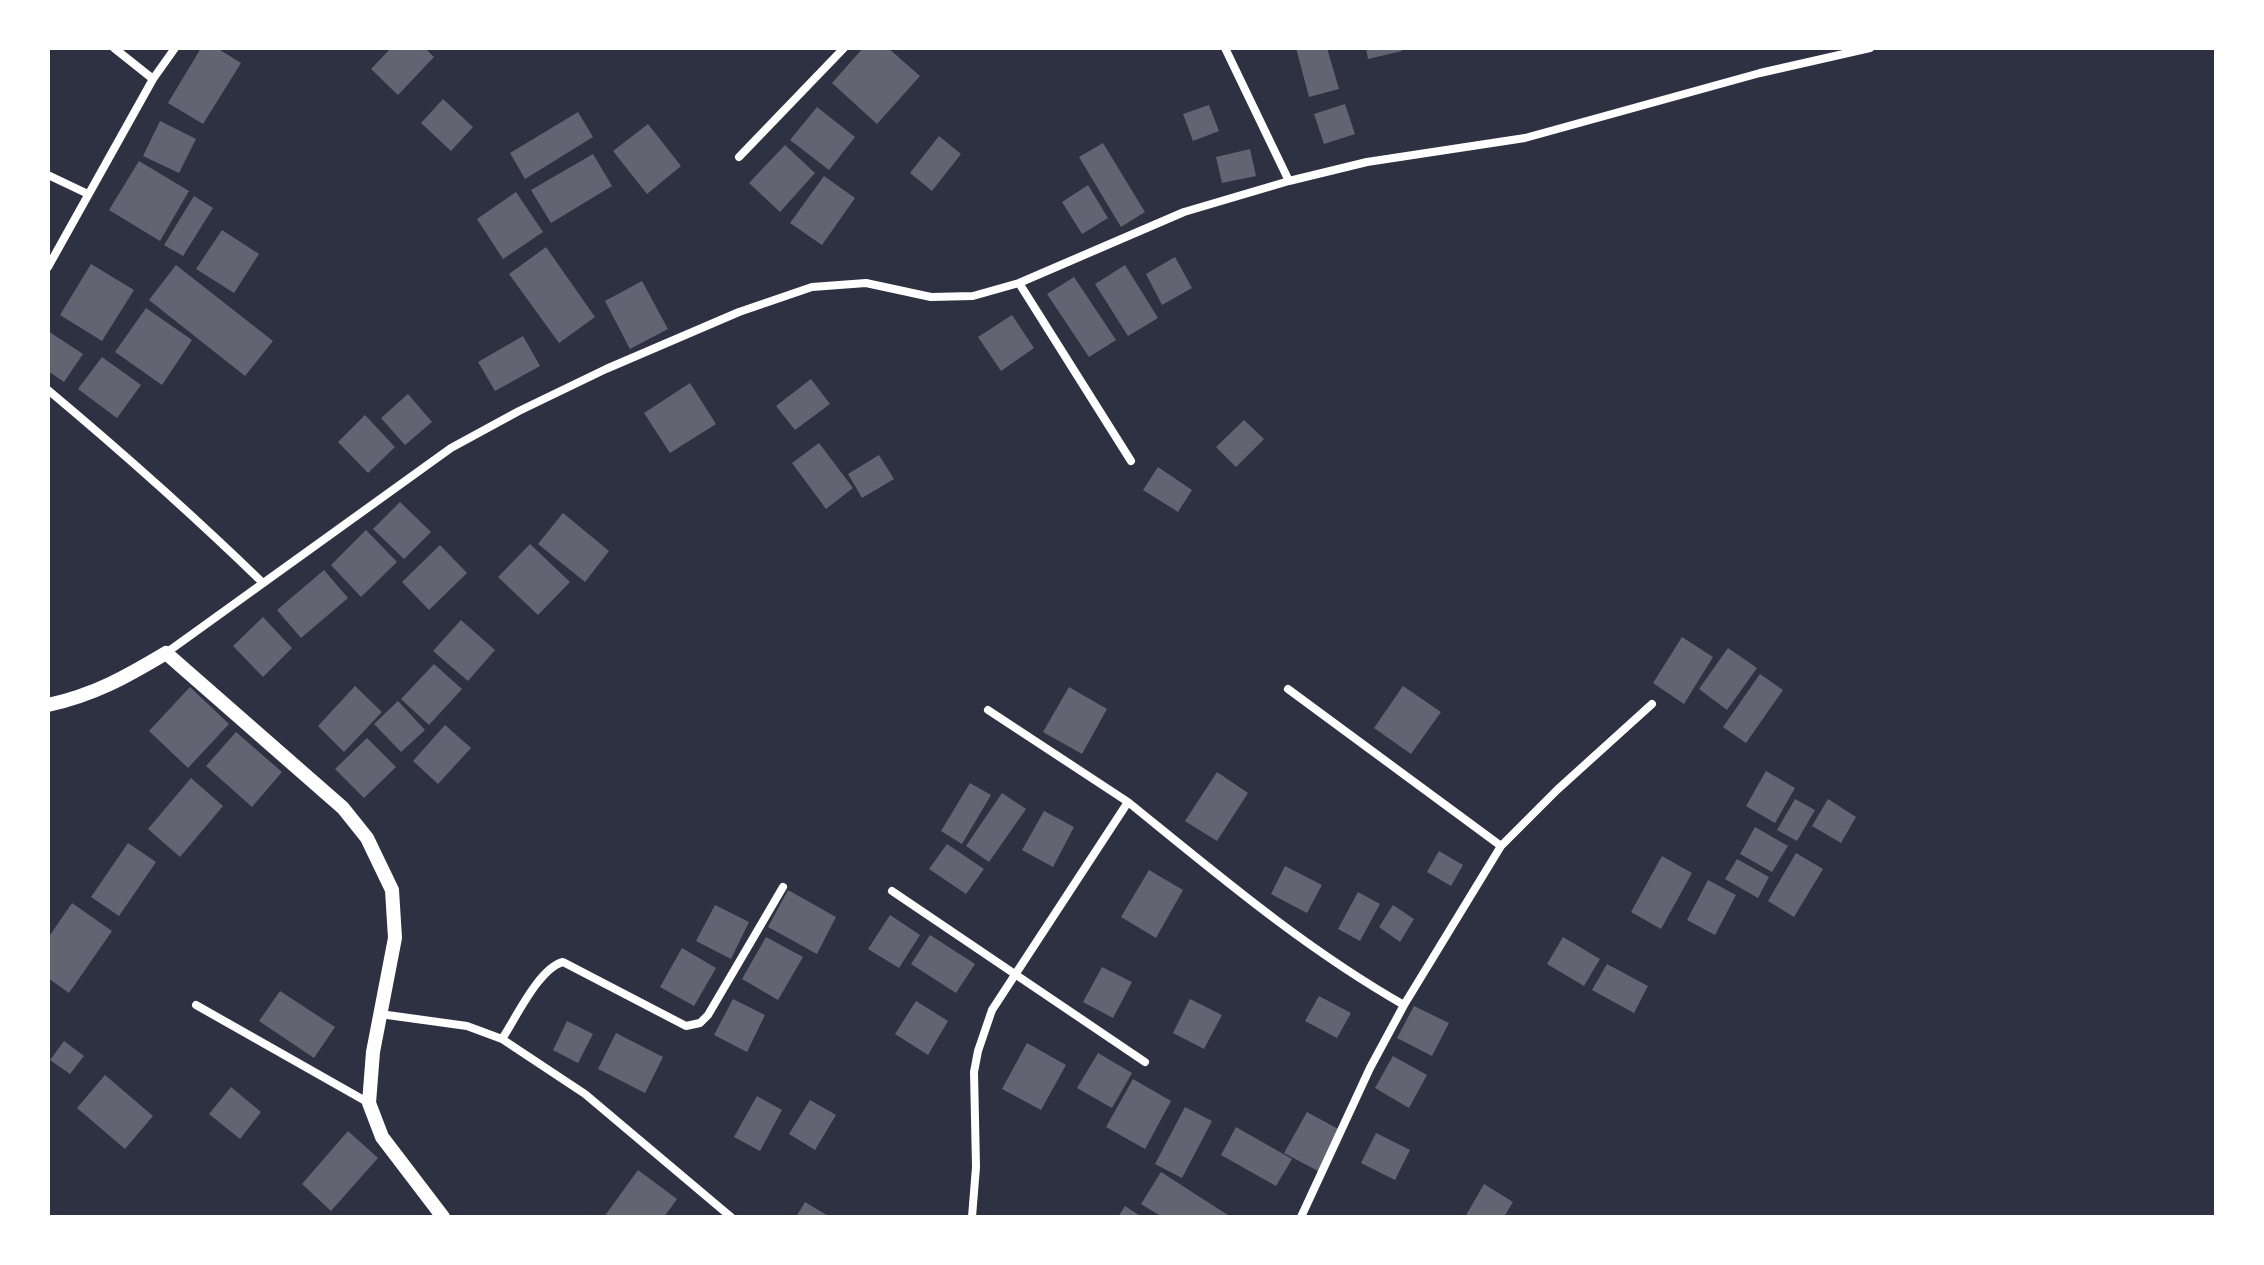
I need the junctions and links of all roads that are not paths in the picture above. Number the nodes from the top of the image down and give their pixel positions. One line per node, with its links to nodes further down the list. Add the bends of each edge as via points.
1 (114, 48): 6 (street)
2 (175, 48): 6 (street)
3 (844, 48): 7 (street)
4 (1225, 48): 9 (street)
5 (1870, 48): 9 (street, via 1525,138 1367,162)
6 (153, 79): 10 (street)
7 (739, 157)
8 (48, 175): 10 (street)
9 (1289, 181): 12 (street, via 1184,212)
10 (88, 194): 11 (street)
11 (48, 267)
12 (1019, 283): 14 (street); 15 (street, via 973,296 931,297 866,283 812,287 726,317 606,369 451,448)
13 (48, 390): 15 (street)
14 (1131, 461)
15 (263, 583): 16 (street)
16 (166, 653): 19 (street, via 117,683); 28 (street, via 343,808 367,838 392,890 395,938)
17 (1288, 689): 22 (street)
18 (1652, 704): 22 (street)
19 (48, 705)
20 (988, 710): 21 (street)
21 (1128, 802): 25 (street); 27 (street, via 1274,920)
22 (1501, 846): 27 (street)
23 (783, 887): 29 (street, via 700,1023 686,1026 563,962 543,976)
24 (892, 891): 25 (street)
25 (1016, 976): 30 (street); 34 (street, via 992,1010 974,1072)
26 (196, 1005): 31 (street)
27 (1404, 1005): 35 (street)
28 (380, 1014): 29 (street, via 467,1026); 31 (street)
29 (502, 1039): 33 (street, via 585,1094)
30 (1145, 1062)
31 (369, 1103): 32 (street, via 382,1137)
32 (443, 1217)
33 (731, 1217)
34 (972, 1217)
35 (1301, 1217)

